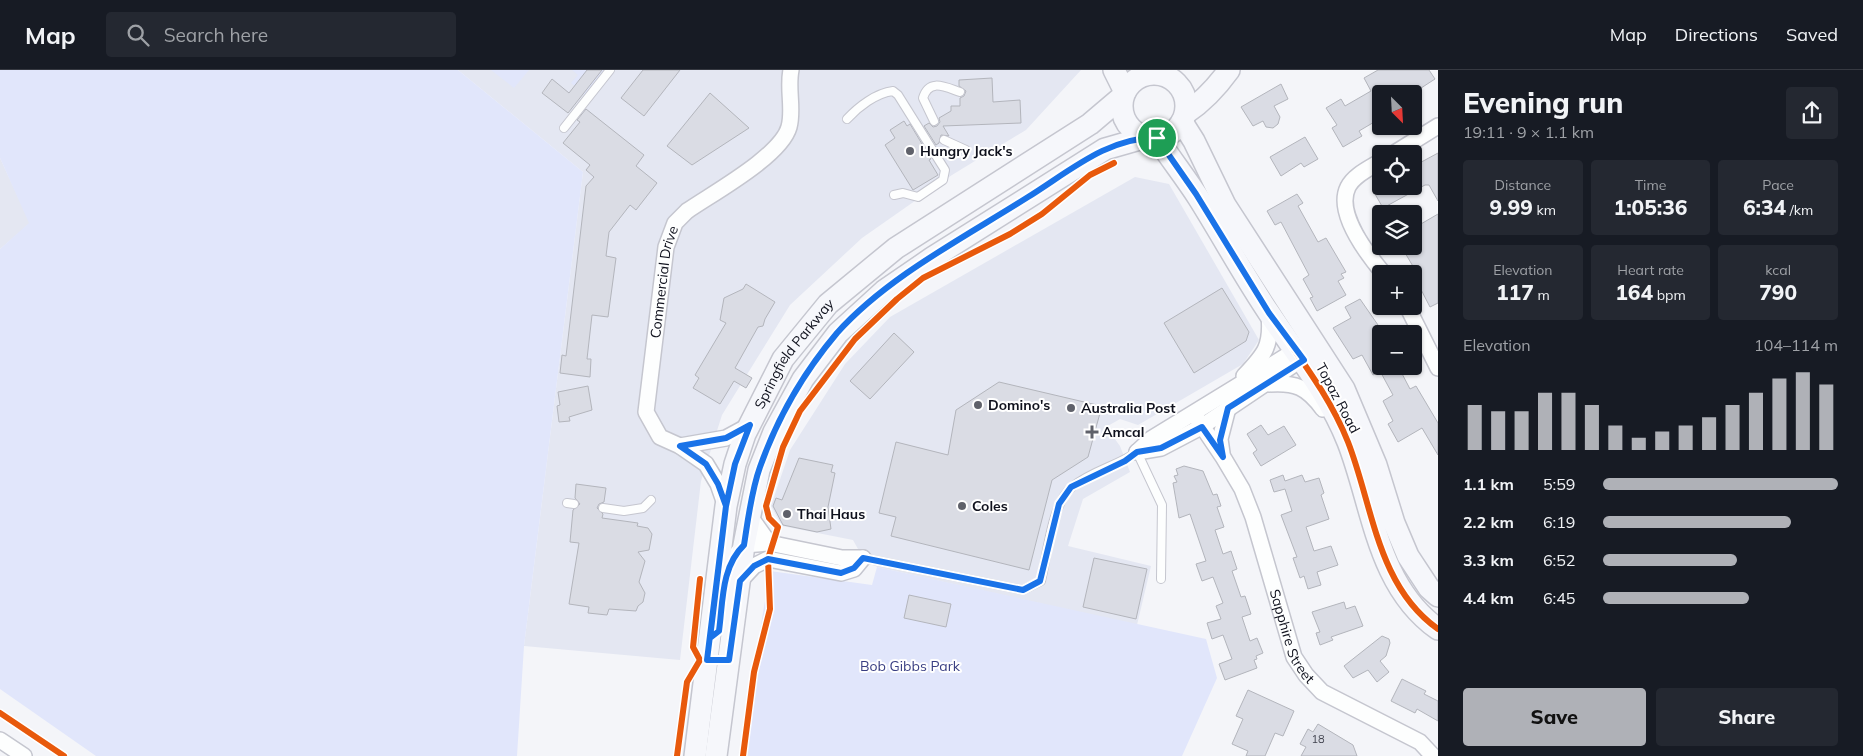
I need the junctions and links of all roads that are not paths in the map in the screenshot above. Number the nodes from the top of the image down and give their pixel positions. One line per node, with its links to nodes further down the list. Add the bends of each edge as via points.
1 (610, 70): 12 (lane)
2 (791, 70): 30 (street, Commercial Drive, via 789,125 785,138 773,152 687,211 675,223 668,237 646,412 660,437)
3 (1114, 70): 7 (main road)
4 (1229, 70): 8 (main road, via 1216,88)
5 (1158, 72): 7 (main road, via 1136,79); 8 (main road, via 1179,85 1187,103)
6 (960, 92): 10 (lane, via 937,84 925,91 923,98)
7 (1124, 94): 13 (main road, via 1122,112 1125,121 1138,134); 28 (main road, Springfield Parkway, via 1076,134 896,248 828,304 782,359)
8 (1184, 118): 13 (main road, via 1176,130); 22 (main road, Topaz Road, via 1225,205)
9 (847, 119): 18 (lane, via 885,92 893,91 945,170 943,180 918,197 903,192)
10 (934, 120)
11 (1438, 126): 15 (street)
12 (564, 128)
13 (1152, 138): 20 (main road, Topaz Road, via 1196,194); 36 (main road, Springfield Parkway, via 1105,149 884,291 838,333 803,379 774,432 759,470)
14 (944, 140): 16 (lane)
15 (1408, 145)
16 (966, 150)
17 (1372, 167): 19 (street, via 1348,187 1345,208 1365,250)
18 (894, 194)
19 (1377, 265)
20 (1269, 313): 22 (main road, Topaz Road); 25 (street, via 1271,338 1258,362)
21 (1412, 315): 23 (street)
22 (1305, 352): 24 (street); 25 (street); 29 (main road, Topaz Road); 42 (main road, Topaz Road, via 1344,389 1376,465 1408,556)
23 (1438, 368)
24 (1264, 384): 26 (street); 29 (street, Topaz Road, via 1288,382 1311,393)
25 (1229, 391): 27 (street)
26 (1228, 408): 27 (street); 32 (street, Sapphire Street, via 1220,440)
27 (1198, 420): 31 (street, via 1161,448); 32 (street, Sapphire Street)
28 (750, 425): 30 (street, via 726,438); 34 (main road, Springfield Parkway, via 735,464)
29 (1348, 442): 43 (main road, Topaz Road, via 1381,552 1409,600)
30 (680, 446): 34 (street, Commercial Drive, via 706,464)
31 (1137, 452): 39 (lane, via 1071,487 1059,504 1040,581 1023,590); 40 (lane, via 1162,504)
32 (1223, 457): 49 (street, Sapphire Street, via 1242,489 1253,517 1294,657 1306,675 1322,692 1420,742)
33 (651, 500): 35 (lane, via 643,508 624,511)
34 (726, 506): 44 (main road, Springfield Parkway)
35 (604, 508)
36 (749, 515): 37 (street); 38 (main road, Springfield Parkway)
37 (769, 543): 38 (street); 39 (street, via 842,558)
38 (744, 545): 41 (main road, Springfield Parkway); 44 (street, via 735,554 726,575 719,631)
39 (863, 558): 41 (street, via 854,568 841,573 768,559 754,566)
40 (1161, 579)
41 (740, 581): 48 (main road, Springfield Parkway)
42 (1438, 596)
43 (1438, 629)
44 (710, 638): 47 (main road, Springfield Parkway)
45 (0, 740): 46 (street)
46 (24, 756)
47 (695, 756)
48 (716, 756)
49 (1433, 756)

